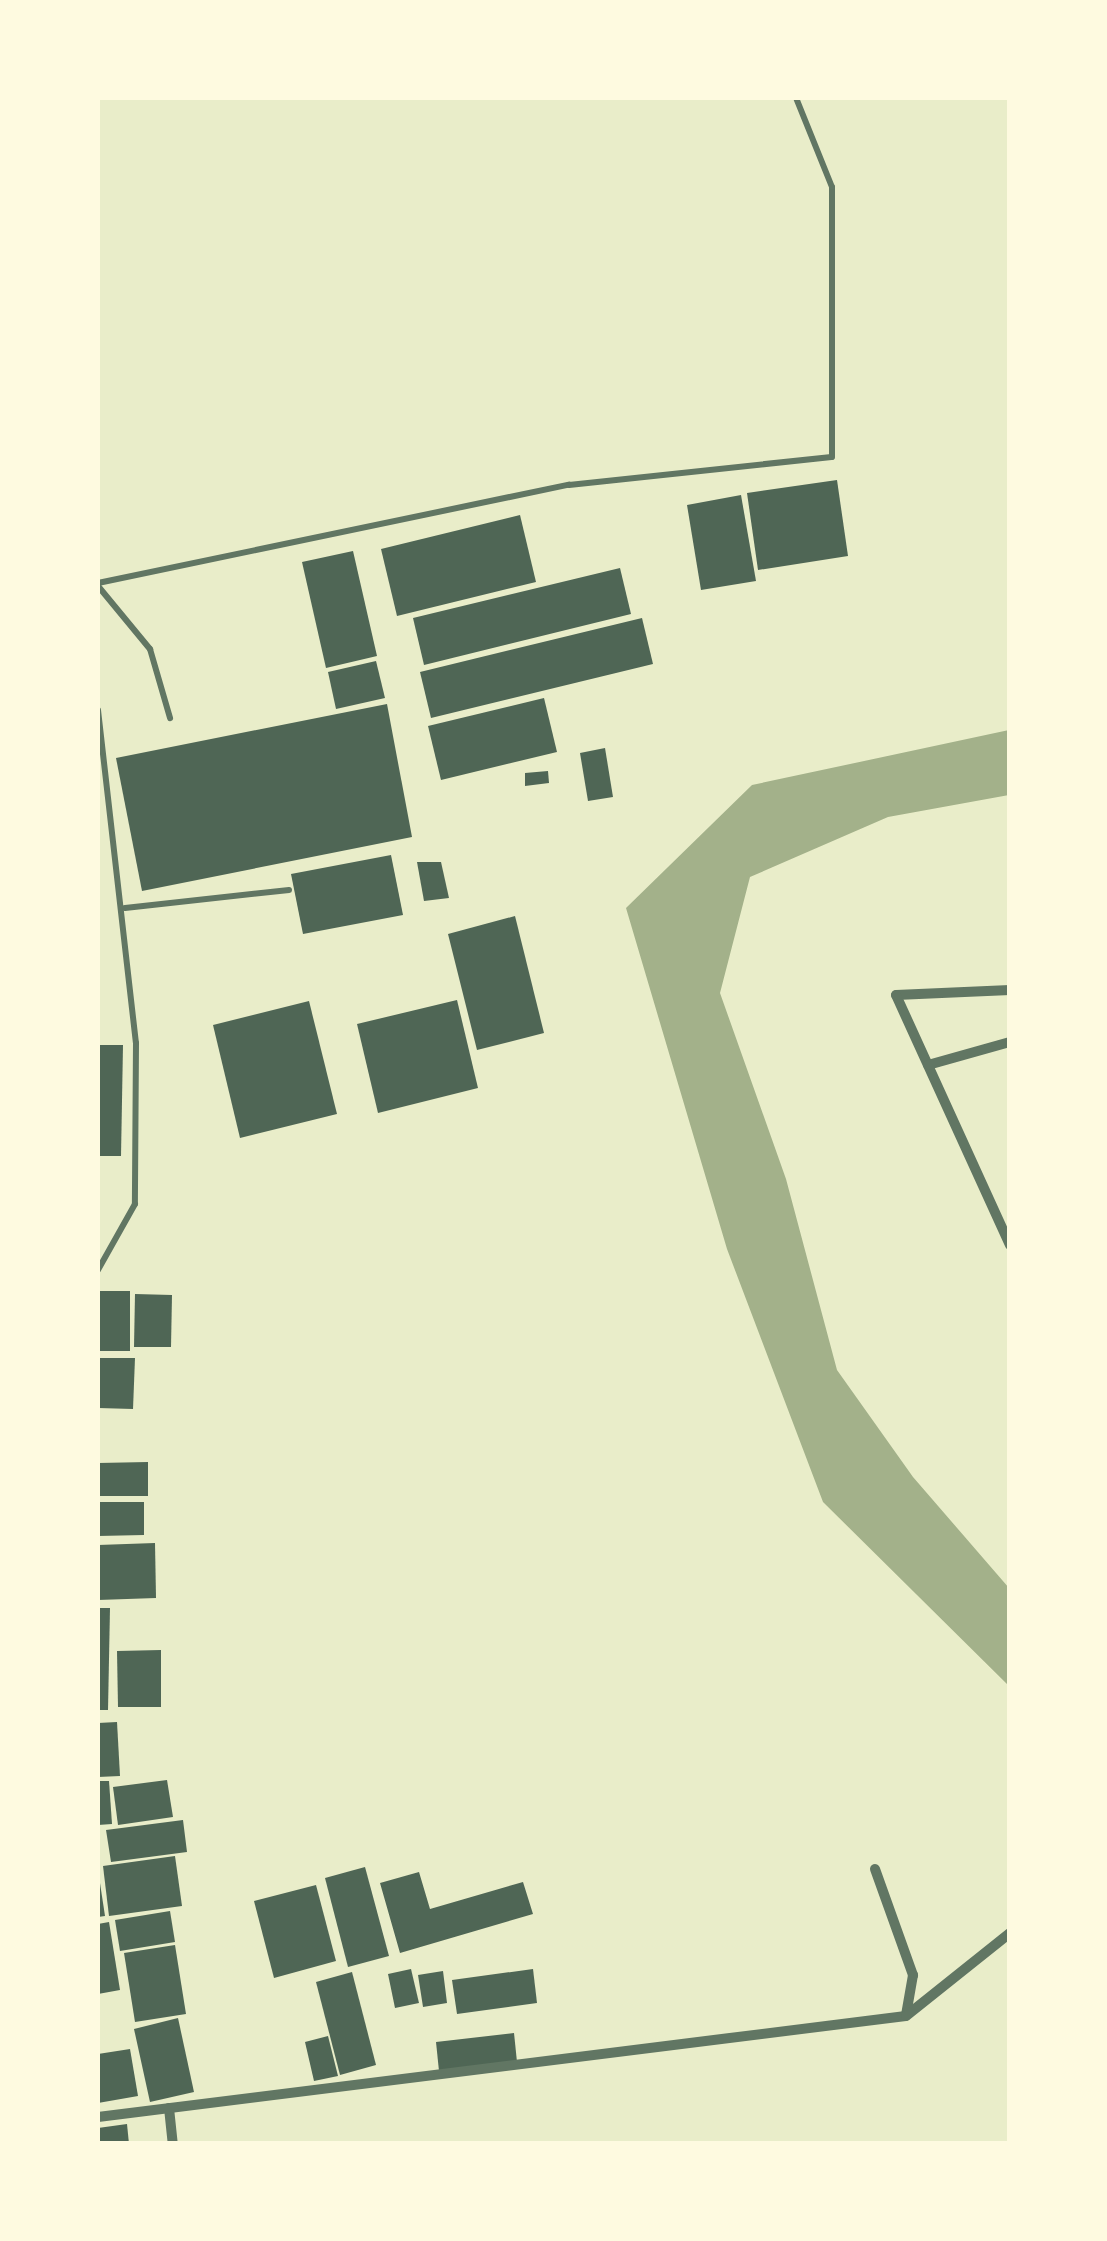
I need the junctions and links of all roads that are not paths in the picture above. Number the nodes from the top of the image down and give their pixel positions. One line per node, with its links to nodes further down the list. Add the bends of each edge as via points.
1 (796, 98): 2 (lane, via 832,187 832,457 568,485)
2 (98, 584): 4 (lane, via 142,635)
3 (98, 710): 6 (lane)
4 (170, 718)
5 (290, 890): 6 (lane)
6 (126, 908): 13 (lane, via 135,1204)
7 (1010, 990): 9 (street, via 896,994)
8 (1010, 1042): 9 (street)
9 (928, 1065): 11 (street)
10 (1010, 1211): 11 (street)
11 (996, 1215): 12 (street)
12 (1010, 1245)
13 (98, 1270)
14 (874, 1869): 16 (street, via 913,1975)
15 (1010, 1933): 16 (street)
16 (906, 2016): 17 (street)
17 (169, 2108): 18 (street); 19 (street)
18 (98, 2117)
19 (173, 2144)

